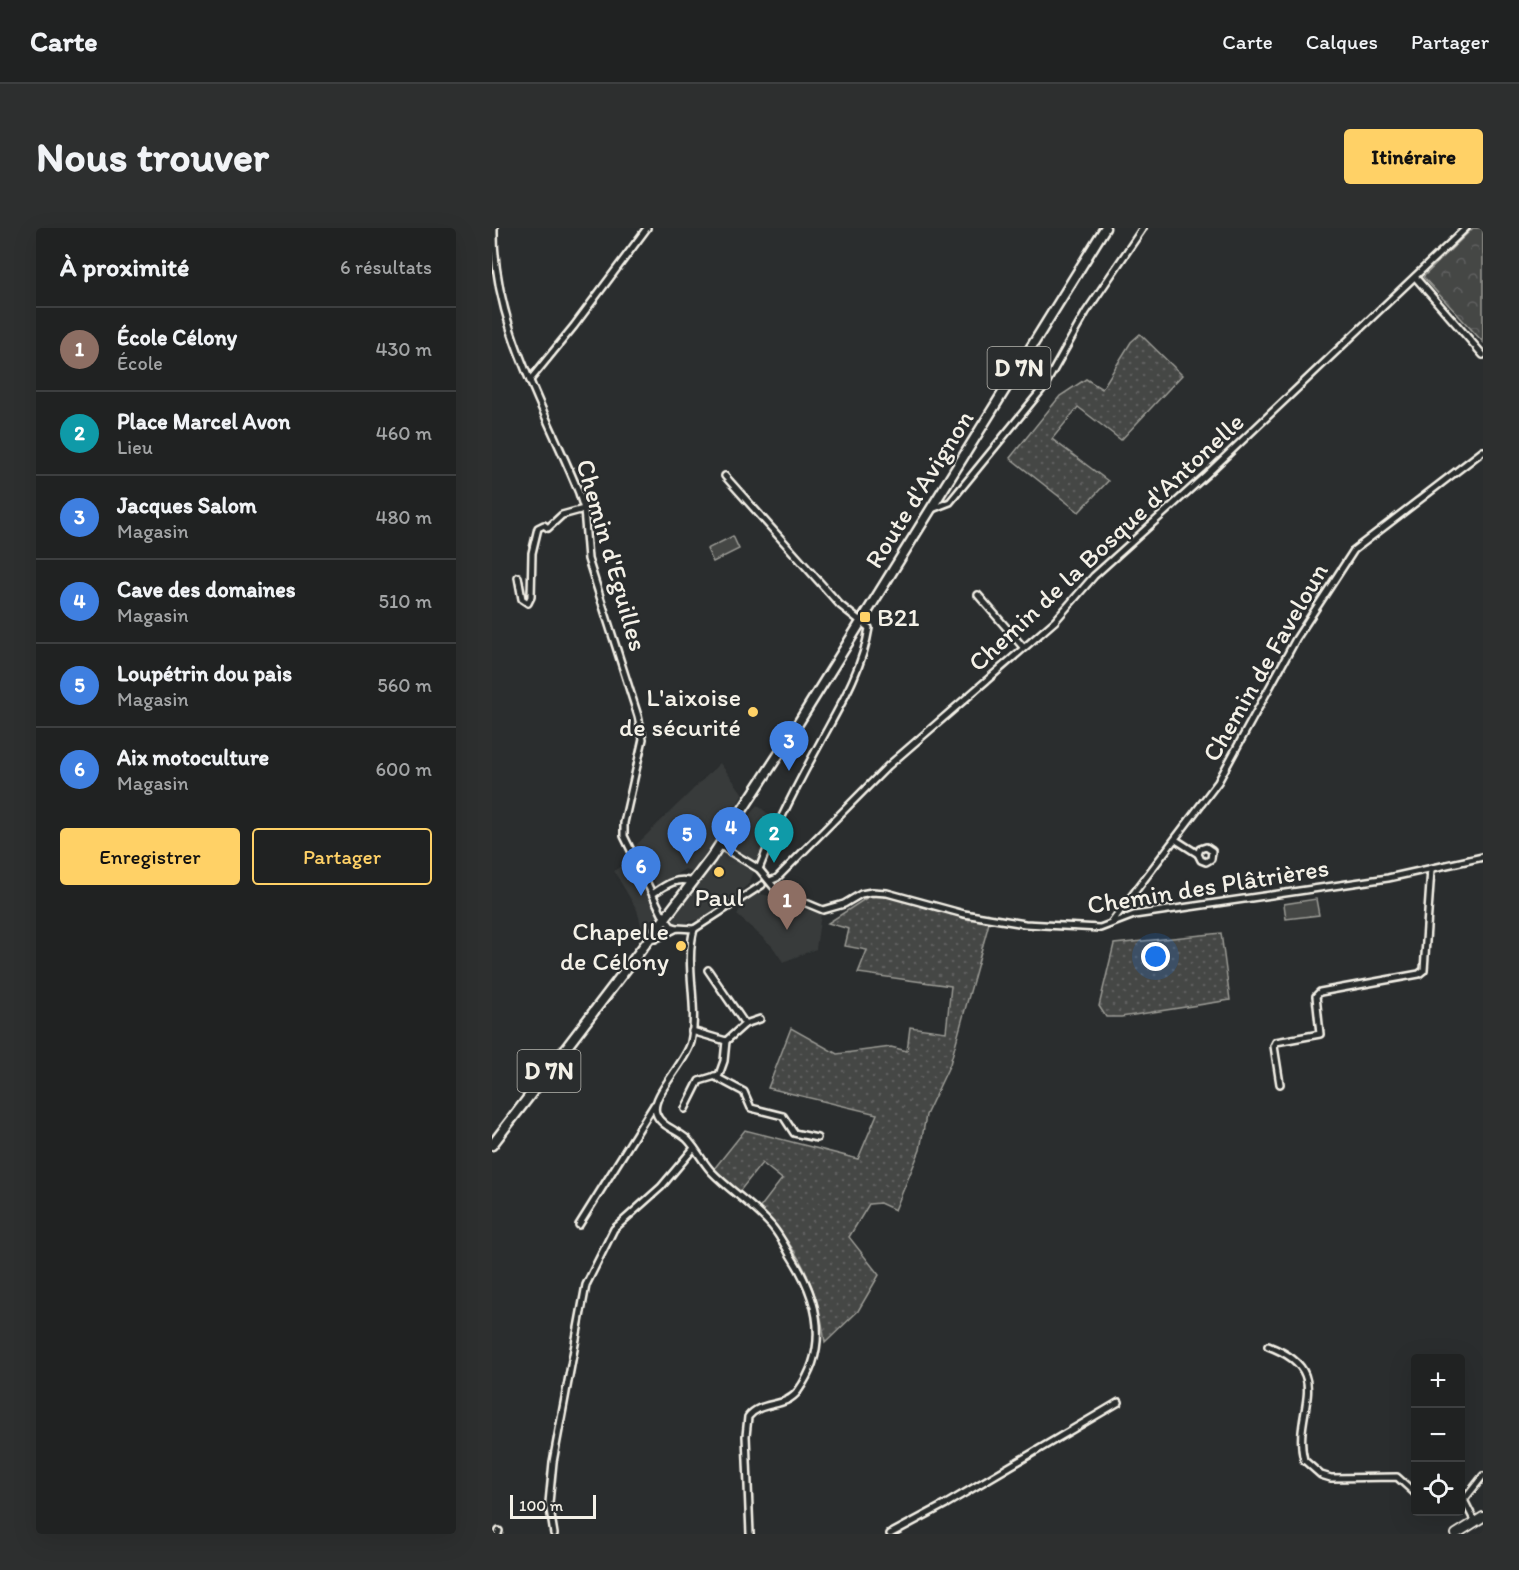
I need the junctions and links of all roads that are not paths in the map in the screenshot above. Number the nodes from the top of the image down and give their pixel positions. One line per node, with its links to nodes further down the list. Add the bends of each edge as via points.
1 (494, 228): 8 (street, Chemin d'Eguilles, via 501,297)
2 (647, 228): 8 (street)
3 (1105, 228): 12 (main road, Route d'Avignon / D 7N)
4 (1143, 228): 12 (street, via 1086,312 1044,387 950,502)
5 (1466, 228): 6 (street, Chemin de la Bosque d'Antonelle)
6 (1415, 277): 7 (street); 16 (street, Chemin de la Bosque d'Antonelle, via 1094,576 1055,621)
7 (1483, 355)
8 (530, 380): 11 (street, Chemin d'Eguilles)
9 (1483, 451): 17 (street, Chemin de Faveloun, via 1354,550 1296,639 1218,782)
10 (724, 476): 15 (street, via 840,605)
11 (584, 509): 13 (street, via 562,515 548,528 538,528 528,603 522,598); 25 (street, Chemin d'Eguilles, via 588,559 632,692 643,739 624,836)
12 (932, 509): 15 (main road, Route d'Avignon / D 7N)
13 (518, 577)
14 (978, 595): 16 (street)
15 (861, 623): 18 (main road, Route d'Avignon / D 7N); 21 (street, via 869,628 861,659 777,823)
16 (1023, 647): 24 (street, Chemin de la Bosque d'Antonelle, via 944,721 888,766)
17 (1176, 840): 19 (street); 27 (street, Chemin de Faveloun)
18 (721, 847): 21 (street); 23 (main road, Route d'Avignon / D 7N); 26 (main road, Route d'Avignon / D 7N)
19 (1198, 854)
20 (1483, 857): 22 (street, Chemin des Plâtrières)
21 (759, 869): 24 (street)
22 (1431, 869): 27 (street, Chemin des Plâtrières, via 1134,915); 38 (street, via 1424,970 1320,992 1316,996 1320,1034 1276,1042 1274,1046)
23 (693, 882): 25 (street, via 683,879); 26 (main road, Route d'Avignon / D 7N)
24 (769, 882): 27 (street, Chemin des Plâtrières, via 823,909 861,894 887,893 964,914 1025,924 1100,928); 29 (street)
25 (654, 893): 26 (street, Chemin d'Eguilles)
26 (666, 920): 28 (street); 30 (main road, Route d'Avignon / D 7N); 32 (main road, Route d'Avignon / D 7N)
27 (1111, 924)
28 (677, 928): 29 (street); 30 (street)
29 (694, 929): 35 (street)
30 (655, 939): 32 (main road, Route d'Avignon / D 7N)
31 (708, 970): 34 (street)
32 (607, 996): 42 (main road, Route d'Avignon / D 7N)
33 (760, 1019): 34 (street)
34 (745, 1024): 36 (street)
35 (692, 1031): 36 (street); 39 (street, via 682,1063)
36 (726, 1041): 37 (street, via 724,1061 719,1075)
37 (714, 1076): 40 (street, via 699,1081); 41 (street, via 744,1092 751,1108 783,1116 794,1133)
38 (1280, 1084)
39 (654, 1105): 43 (street, via 659,1120); 44 (street)
40 (686, 1109)
41 (817, 1138)
42 (492, 1145)
43 (694, 1148): 53 (street, via 661,1187 614,1229 586,1285 553,1462 549,1503); 54 (street, via 711,1170 777,1233 803,1274 818,1319 818,1349 797,1392 780,1403 759,1406 748,1417)
44 (579, 1225)
45 (1268, 1346): 48 (street, via 1297,1362 1309,1384 1301,1431 1304,1460 1321,1475 1331,1478 1397,1477)
46 (1119, 1402): 55 (street)
47 (1483, 1476): 49 (street)
48 (1411, 1490)
49 (1465, 1496)
50 (1465, 1504): 52 (street)
51 (1483, 1517): 52 (main road)
52 (1475, 1522): 56 (main road)
53 (554, 1534)
54 (750, 1534)
55 (890, 1534)
56 (1456, 1534)

